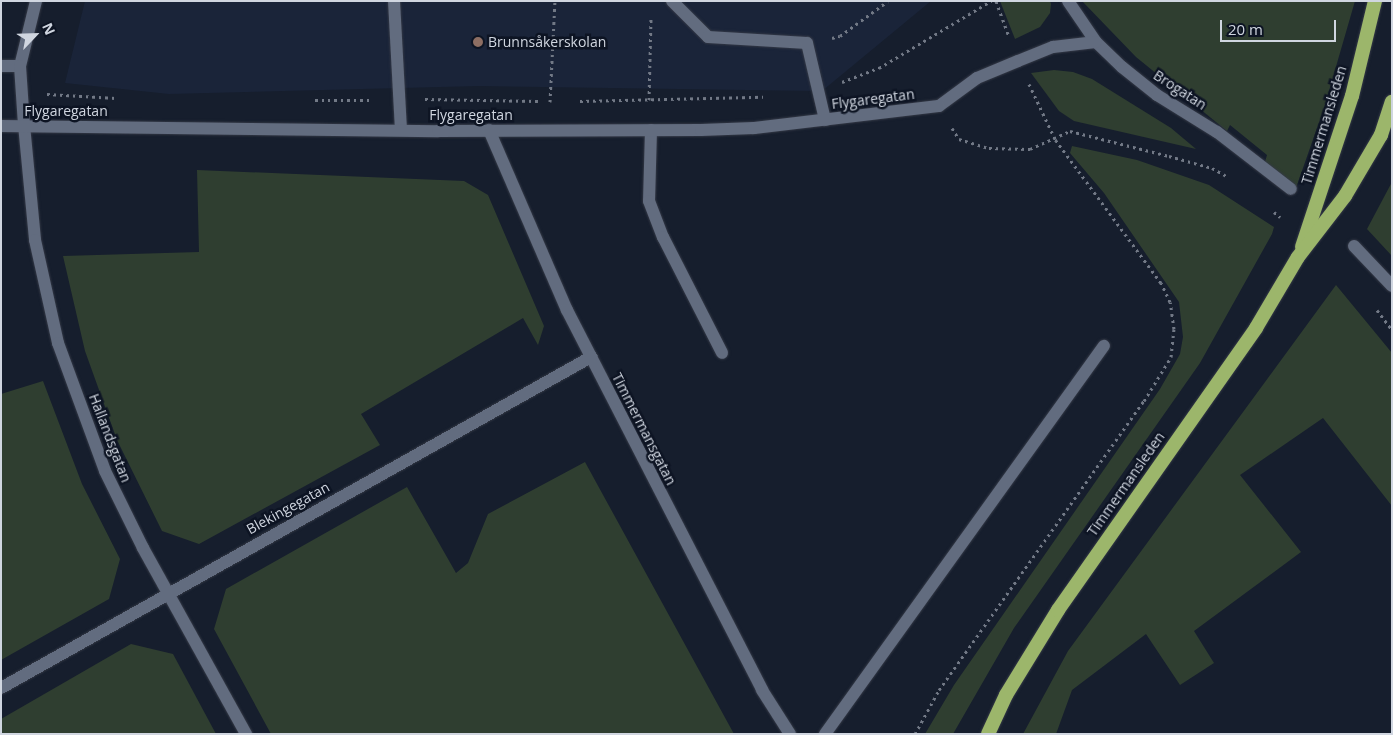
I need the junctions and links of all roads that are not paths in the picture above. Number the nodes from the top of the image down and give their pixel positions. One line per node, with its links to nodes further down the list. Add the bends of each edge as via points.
1 (36, 1): 8 (street)
2 (394, 1): 14 (street)
3 (672, 1): 11 (street, via 708,37 806,43)
4 (1068, 1): 6 (street, Brogatan)
5 (1375, 1): 20 (highway, Timmermansleden, via 1352,96)
6 (1096, 42): 11 (street, Flygaregatan, via 1053,47 1018,61 977,78 939,106); 18 (street, Brogatan, via 1157,95 1217,132)
7 (1, 66): 8 (street)
8 (20, 66): 12 (street, Hallandsgatan)
9 (1392, 102): 17 (highway, Timmermansleden)
10 (1392, 116): 17 (highway)
11 (824, 120): 16 (street, Flygaregatan, via 754,128)
12 (24, 125): 13 (street, Flygaregatan); 14 (street, Flygaregatan); 25 (street, Hallandsgatan, via 35,240 58,342 104,471)
13 (1, 126)
14 (401, 130): 15 (street, Flygaregatan)
15 (489, 130): 16 (street, Flygaregatan); 24 (street, Timmermansgatan, via 567,310)
16 (651, 130): 23 (street, via 649,201 663,237)
17 (1381, 135): 20 (highway, Timmermansleden, via 1345,196)
18 (1291, 189)
19 (1354, 246): 21 (street)
20 (1298, 257): 30 (highway, Timmermansleden, via 1256,328 1058,610 1006,695)
21 (1392, 286)
22 (1104, 346): 29 (street)
23 (722, 353)
24 (591, 357): 25 (street, Blekingegatan); 28 (street, Timmermansgatan, via 762,690)
25 (168, 593): 26 (street, Blekingegatan); 27 (street, Hallandsgatan)
26 (1, 688)
27 (246, 734)
28 (790, 734)
29 (825, 734)
30 (988, 734)

